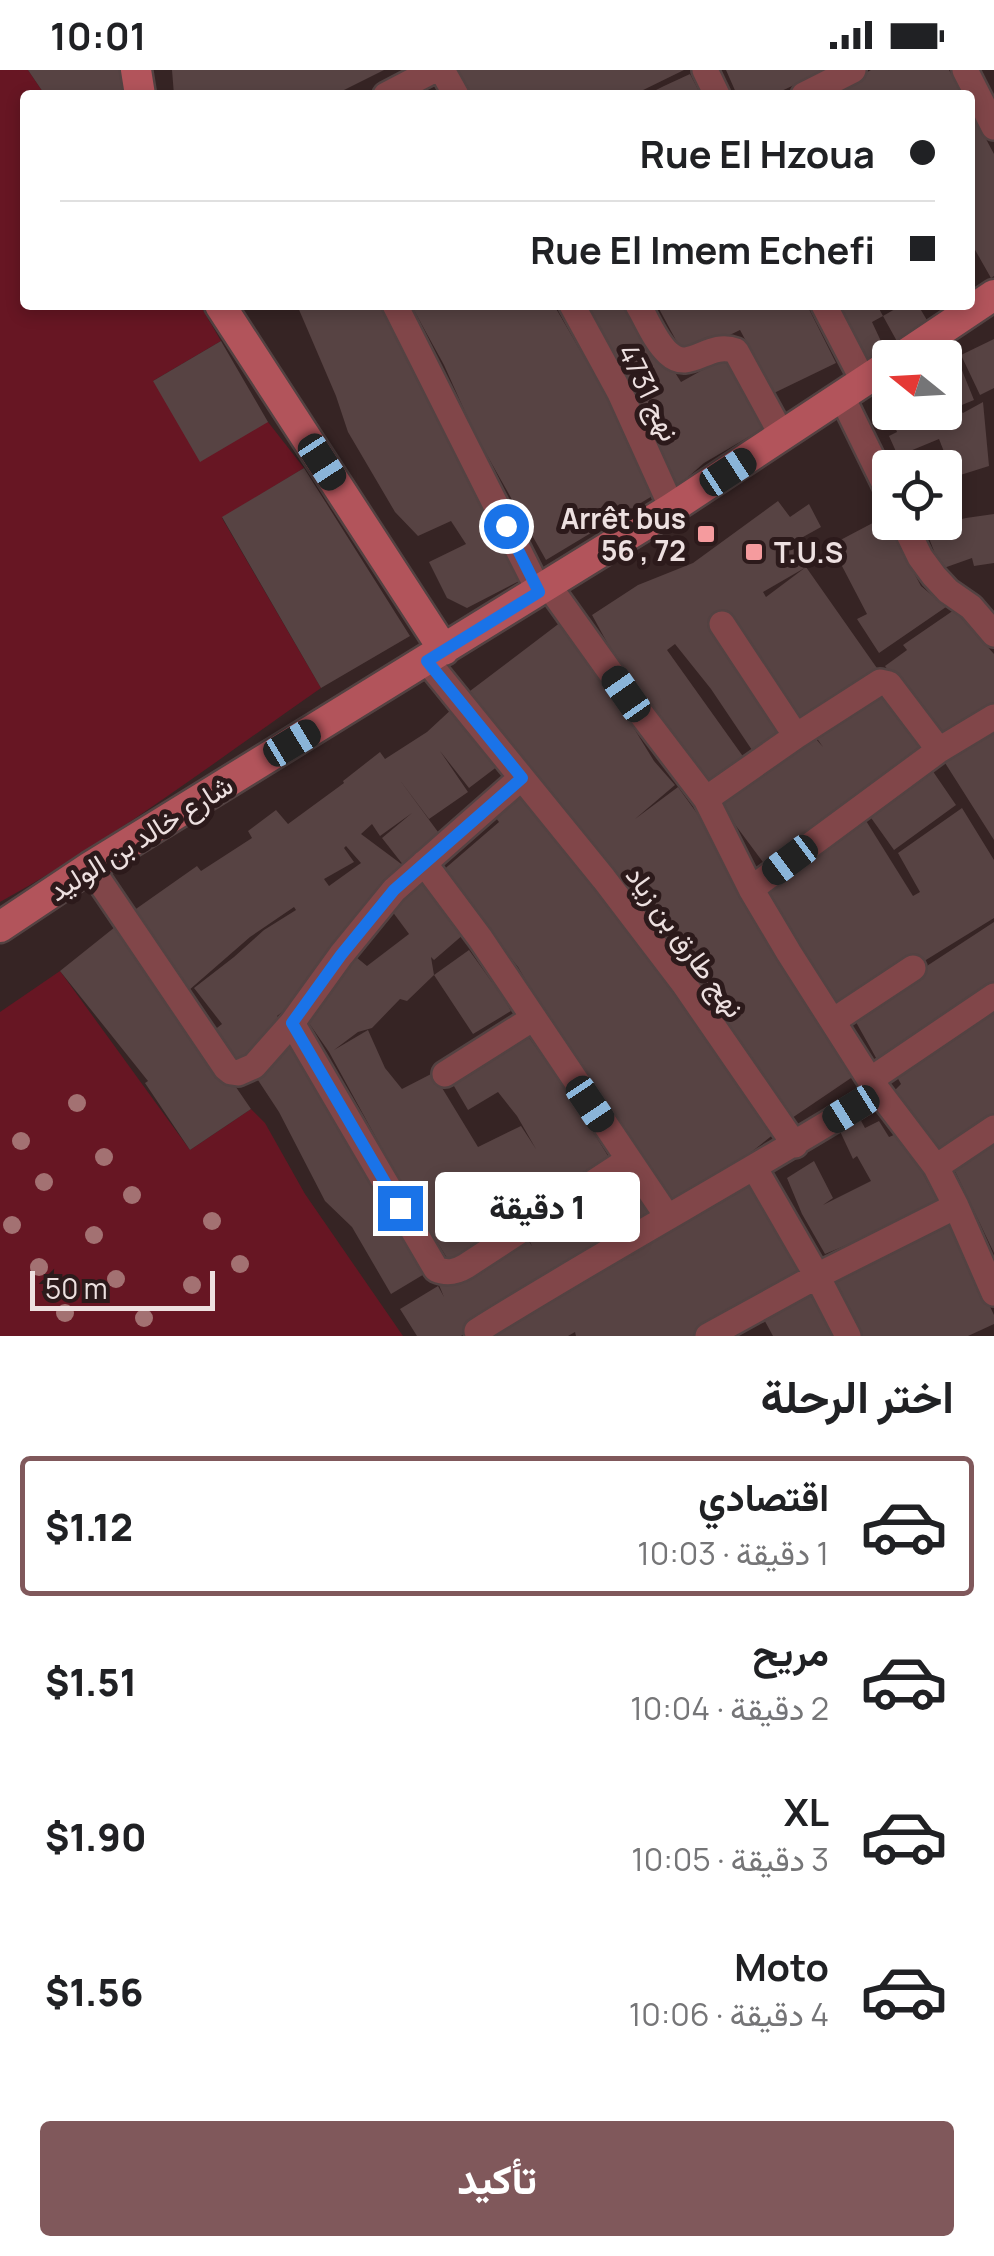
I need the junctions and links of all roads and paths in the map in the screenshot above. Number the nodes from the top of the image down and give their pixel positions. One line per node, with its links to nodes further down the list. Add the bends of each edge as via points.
1 (434, 70): 4 (street)
2 (854, 70): 5 (street)
3 (965, 70): 6 (street)
4 (396, 90)
5 (814, 90)
6 (994, 127)
7 (223, 310): 23 (street)
8 (397, 310): 20 (street)
9 (575, 310): 18 (street, نهج 4731)
10 (641, 310): 16 (street, via 676,359 720,348 736,351)
11 (826, 310): 15 (street)
12 (972, 310): 13 (street)
13 (927, 340)
14 (872, 376): 15 (street, شارع خالد بن الوليد)
15 (853, 389): 16 (street, شارع خالد بن الوليد); 17 (street)
16 (783, 436): 18 (street, شارع خالد بن الوليد)
17 (874, 450)
18 (672, 508): 20 (street, شارع خالد بن الوليد)
19 (912, 540): 22 (street, via 934,576)
20 (544, 588): 23 (street, شارع خالد بن الوليد); 28 (street)
21 (722, 624): 25 (street)
22 (994, 634)
23 (435, 656): 27 (street, نهج طارق بن زياد); 30 (street, شارع خالد بن الوليد)
24 (994, 716): 26 (street)
25 (796, 736): 26 (street, via 882,682); 28 (street)
26 (940, 750): 31 (street)
27 (522, 778): 29 (street); 41 (street, نهج طارق بن زياد, via 684,984)
28 (706, 799): 31 (street)
29 (424, 863): 35 (street); 37 (street, via 366,922)
30 (90, 866): 32 (street, شارع خالد بن الوليد); 37 (street, via 228,1070 254,1066)
31 (752, 889): 36 (street)
32 (0, 927)
33 (913, 968): 36 (street)
34 (994, 996): 39 (street)
35 (532, 1019): 38 (street); 42 (street)
36 (833, 1021): 39 (street)
37 (292, 1023): 42 (street, via 436,1269 466,1266)
38 (446, 1074)
39 (875, 1086): 41 (street); 44 (street)
40 (994, 1128): 44 (street)
41 (794, 1144): 43 (street)
42 (628, 1160): 46 (street)
43 (754, 1167): 46 (street); 47 (street)
44 (936, 1167): 45 (street)
45 (956, 1206): 47 (street); 48 (street)
46 (667, 1216): 49 (street)
47 (817, 1276): 50 (street); 51 (street)
48 (994, 1293)
49 (477, 1331)
50 (708, 1336)
51 (848, 1336)

